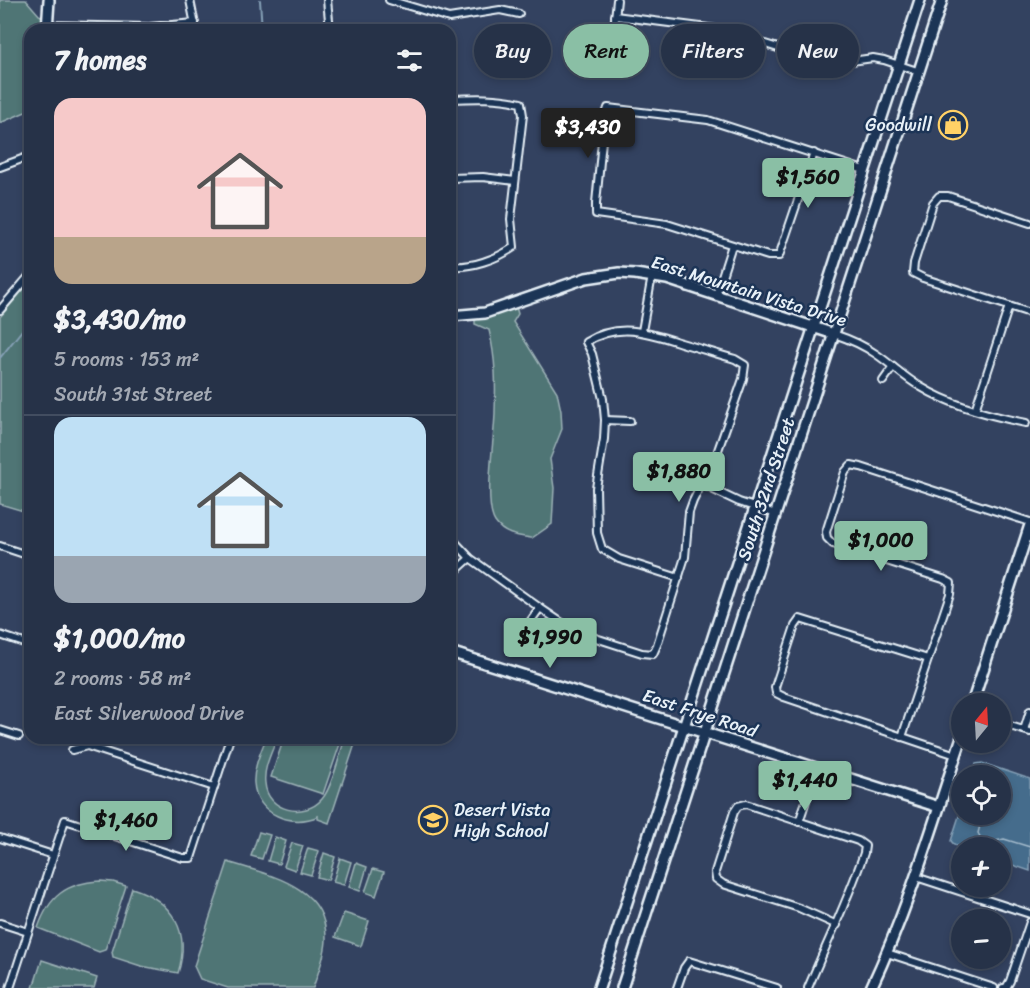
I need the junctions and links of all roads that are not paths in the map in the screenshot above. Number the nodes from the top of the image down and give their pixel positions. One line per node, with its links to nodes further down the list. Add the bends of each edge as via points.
1 (49, 0): 13 (main road)
2 (190, 0): 14 (street)
3 (327, 0): 15 (street)
4 (389, 0): 9 (street)
5 (500, 0): 10 (street)
6 (617, 0): 12 (street)
7 (920, 0): 17 (main road, South 32nd Street)
8 (942, 0): 18 (main road, South 32nd Street)
9 (405, 3): 10 (street, via 449,18)
10 (500, 10): 11 (street)
11 (519, 14)
12 (615, 16): 16 (street); 17 (street, via 716,29 830,64 873,58)
13 (47, 24)
14 (196, 24)
15 (329, 24)
16 (614, 24)
17 (899, 65): 18 (street); 23 (main road, South 32nd Street)
18 (920, 72): 38 (main road, South 32nd Street)
19 (456, 99): 25 (street, via 492,98 522,103)
20 (814, 153): 23 (street); 27 (street, via 778,256); 27 (street, via 708,120 608,108 596,214 667,225)
21 (24, 158): 22 (street)
22 (0, 167)
23 (864, 170): 36 (main road, South 32nd Street)
24 (456, 178): 25 (street)
25 (515, 180): 28 (street, via 511,219 514,247 476,264)
26 (1030, 223): 32 (street, via 939,196 933,203 914,263 913,273 923,278)
27 (732, 245): 31 (street)
28 (456, 266)
29 (652, 276): 31 (main road, East Mountain Vista Drive); 35 (main road, East Mountain Vista Drive, via 619,273 586,278 485,313); 37 (street)
30 (24, 282): 33 (street)
31 (716, 295): 36 (main road, East Mountain Vista Drive)
32 (1009, 306): 34 (street); 41 (street)
33 (0, 310)
34 (1030, 313)
35 (456, 315)
36 (813, 327): 38 (main road, East Mountain Vista Drive); 46 (main road, South 32nd Street)
37 (642, 331): 42 (street, via 599,334 586,342 603,399); 45 (street, via 745,365 717,453)
38 (834, 334): 39 (street, East Mountain Vista Drive, via 860,344); 47 (main road, South 32nd Street)
39 (893, 367): 40 (street); 41 (street, East Mountain Vista Drive, via 928,391)
40 (883, 381)
41 (975, 410): 44 (street, East Mountain Vista Drive)
42 (605, 420): 43 (street); 54 (street, via 596,488 597,533 602,549 619,559)
43 (630, 421)
44 (1026, 423)
45 (701, 484): 46 (street); 54 (street, via 689,512)
46 (755, 507): 47 (street); 63 (main road, South 32nd Street)
47 (776, 514): 66 (main road, South 32nd Street)
48 (1030, 524): 60 (street, via 851,465 845,472 826,538 833,544 951,583); 61 (main road)
49 (456, 543): 52 (street)
50 (1, 549): 51 (street)
51 (24, 555)
52 (470, 558): 53 (street); 55 (street)
53 (456, 571)
54 (679, 578): 55 (street, via 652,654 574,631)
55 (540, 609): 57 (street)
56 (0, 635): 58 (street)
57 (516, 641)
58 (24, 643)
59 (456, 654): 63 (main road, East Frye Road)
60 (928, 659): 69 (street); 69 (street, via 800,619 795,626 776,693)
61 (976, 693)
62 (1030, 711): 67 (street)
63 (685, 725): 66 (main road, East Frye Road); 88 (main road, South 32nd Street)
64 (1011, 726): 67 (street)
65 (0, 730): 68 (street)
66 (705, 731): 73 (main road, East Frye Road); 89 (main road, South 32nd Street)
67 (1027, 731)
68 (20, 736)
69 (902, 737): 72 (street)
70 (228, 744): 74 (street)
71 (72, 750): 74 (street, via 87,746)
72 (956, 755): 75 (main road)
73 (817, 768): 75 (main road, East Frye Road); 76 (street)
74 (214, 787): 78 (street, via 191,858 65,820)
75 (939, 807): 79 (main road)
76 (799, 822): 83 (street, via 864,846); 83 (street, via 746,804 738,806 716,879)
77 (0, 838): 78 (street)
78 (53, 855): 84 (street)
79 (916, 877): 80 (street); 85 (main road)
80 (1030, 914)
81 (1030, 922): 95 (street)
82 (0, 923): 84 (street)
83 (837, 925): 92 (street)
84 (28, 932): 87 (street)
85 (887, 953): 93 (main road); 94 (street)
86 (758, 985): 90 (street, via 689,961); 91 (street)
87 (10, 988)
88 (599, 988)
89 (622, 988)
90 (677, 988)
91 (777, 988)
92 (808, 988)
93 (871, 988)
94 (994, 988)
95 (1005, 988)

